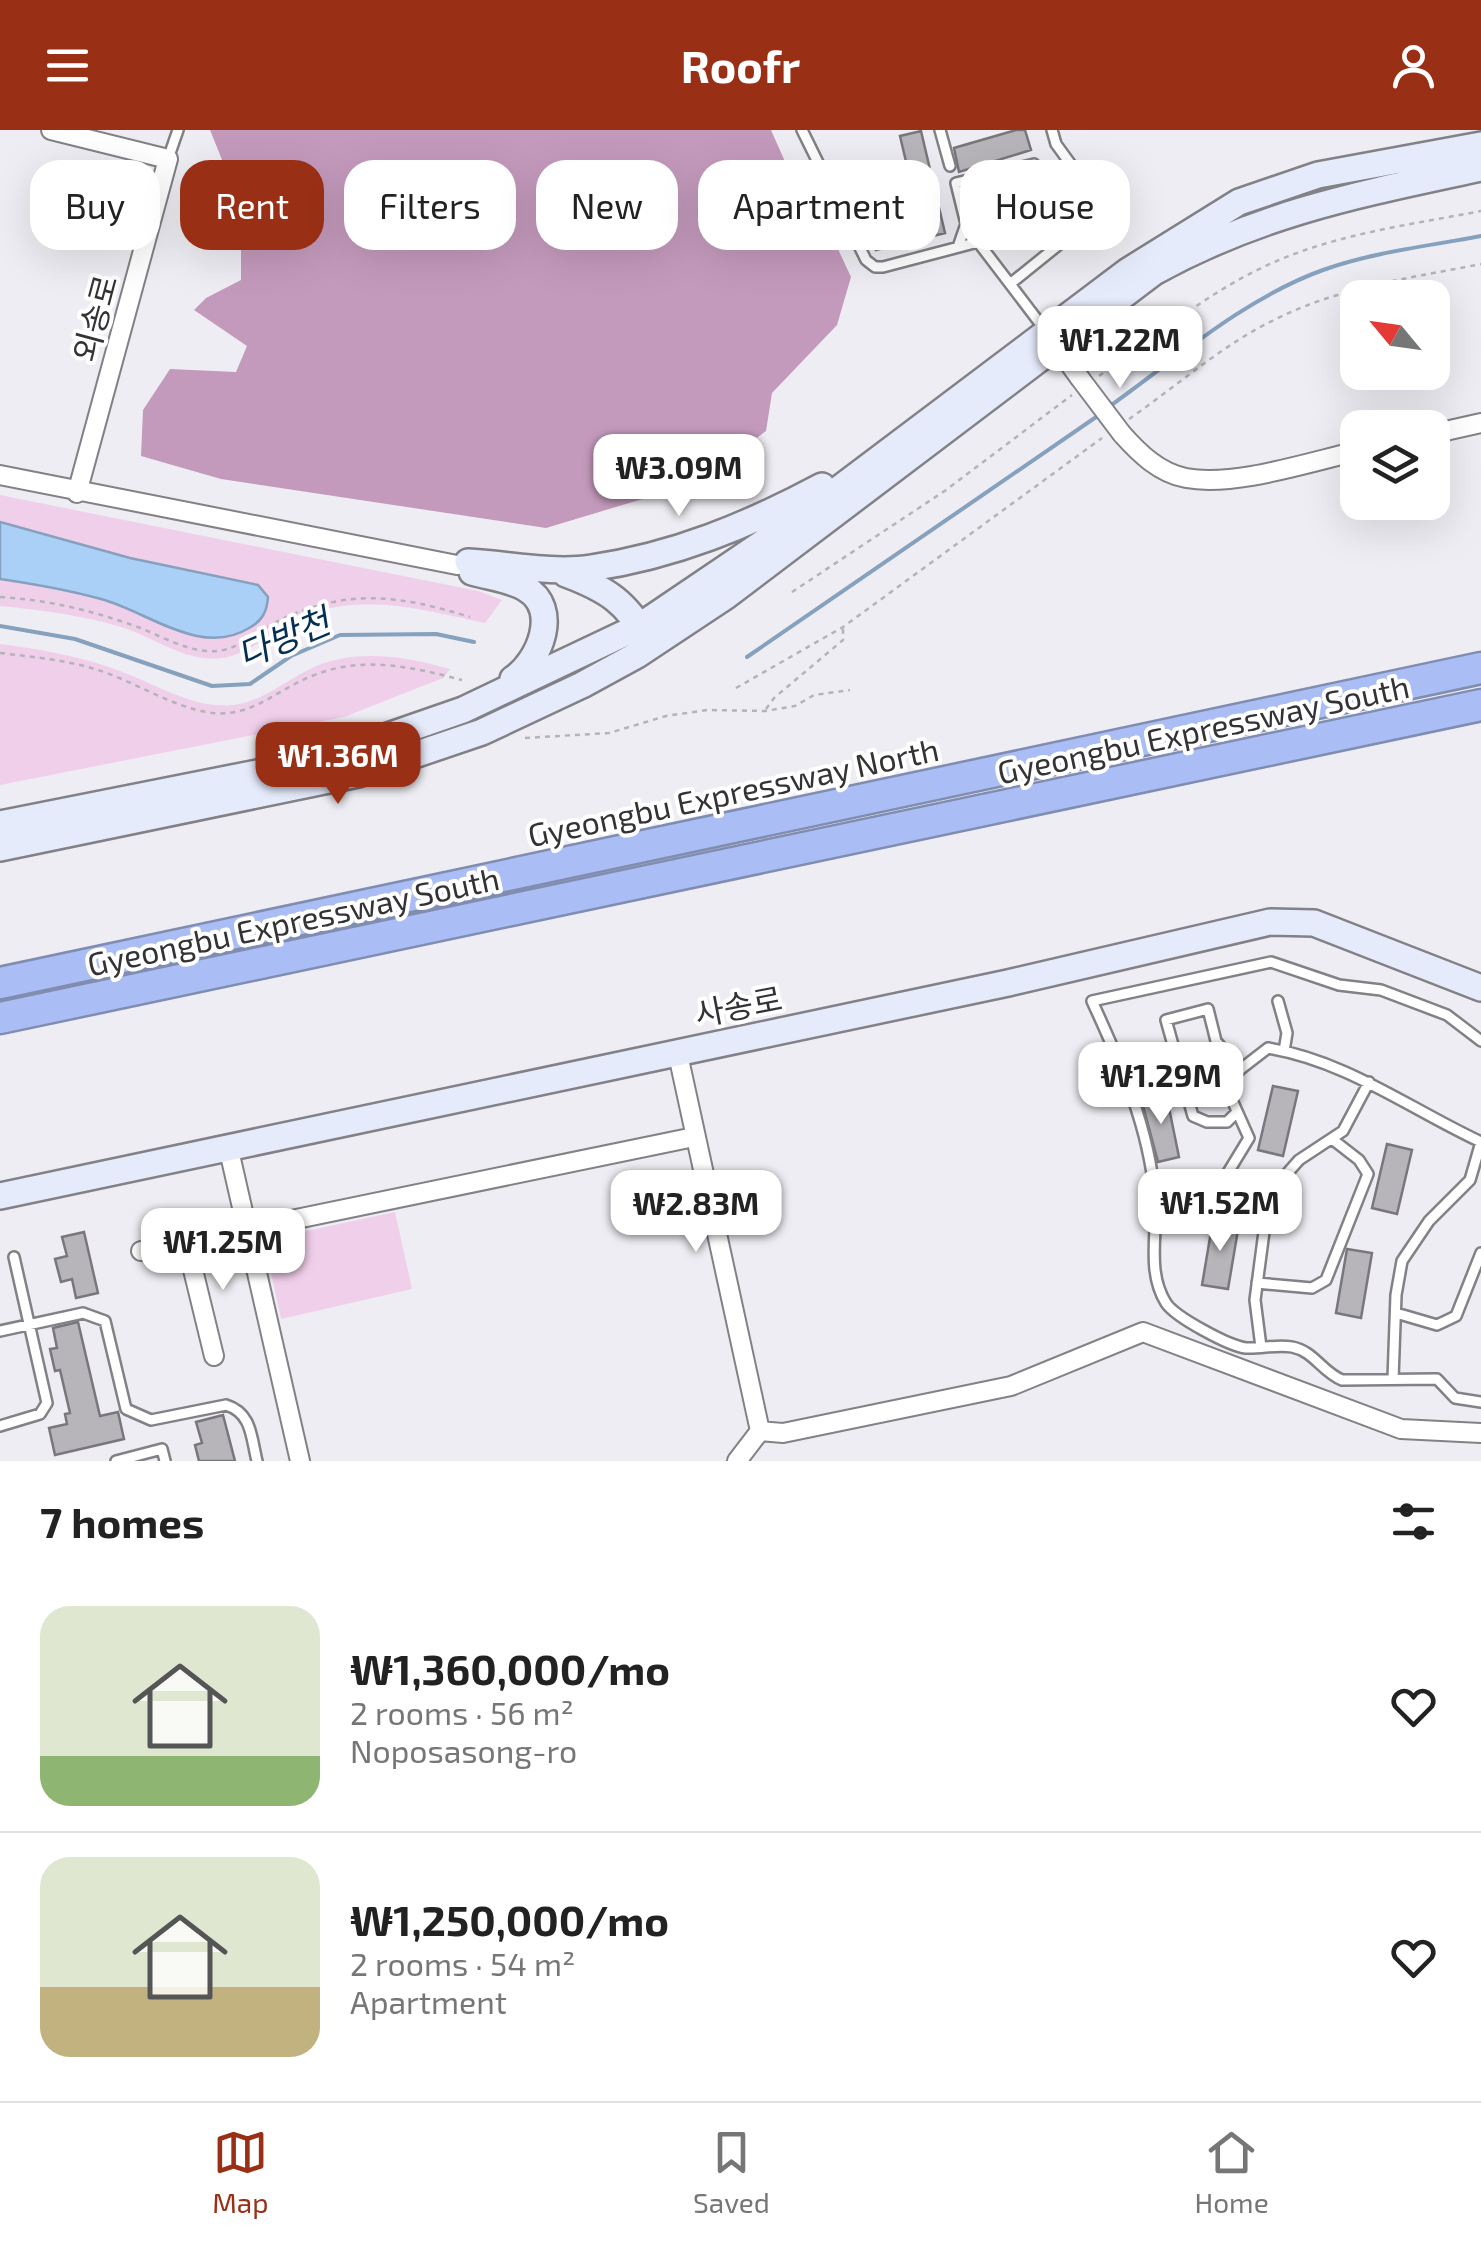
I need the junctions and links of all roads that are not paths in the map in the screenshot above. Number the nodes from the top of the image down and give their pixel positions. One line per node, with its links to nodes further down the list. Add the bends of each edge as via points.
1 (51, 130): 7 (street)
2 (178, 130): 7 (lane)
3 (802, 130): 11 (lane, via 875,267)
4 (940, 130): 8 (lane)
5 (1052, 130): 13 (lane, via 1100,204 1092,218)
6 (1481, 145): 14 (main road, via 1318,175 1239,202 1128,270)
7 (168, 159): 20 (street, 외송로)
8 (950, 166)
9 (1481, 168): 14 (main road, via 1312,205 1204,244)
10 (960, 241): 11 (lane)
11 (958, 247)
12 (984, 250): 13 (lane)
13 (1010, 284): 14 (lane)
14 (1051, 339): 17 (main road); 18 (street, bridge, via 1141,456 1184,478 1214,480); 22 (main road, via 726,596)
15 (1481, 423): 16 (street)
16 (1450, 430)
17 (884, 453): 21 (main road, via 753,523 690,545 588,569); 22 (main road)
18 (1340, 455)
19 (0, 475): 20 (street)
20 (78, 493): 21 (street)
21 (464, 566): 22 (main road, via 567,574 598,586 624,603); 24 (main road, via 526,588 545,618 524,672)
22 (639, 640): 24 (main road, via 548,668); 27 (main road, via 482,732 404,760)
23 (1481, 668): 28 (highway, Gyeongbu Expressway North)
24 (476, 704): 26 (main road, via 262,772)
25 (1481, 705): 31 (highway, Gyeongbu Expressway South)
26 (0, 824)
27 (0, 848)
28 (0, 982)
29 (1481, 988): 33 (main road, 사송로, via 1314,923 1270,922)
30 (1278, 1000): 34 (lane, via 1287,1032)
31 (0, 1018)
32 (1481, 1041): 43 (lane, via 1447,1015 1382,990 1339,985 1270,962 1092,1001 1133,1089 1156,1197)
33 (677, 1050): 38 (street); 40 (main road, 사송로)
34 (1284, 1051): 35 (lane, via 1268,1048); 36 (lane)
35 (1240, 1070): 37 (lane, via 1224,1082); 37 (lane, via 1216,1041 1208,1009 1166,1020 1194,1116 1227,1122)
36 (1370, 1082): 39 (lane); 41 (lane, via 1481,1142)
37 (1238, 1112): 43 (lane, via 1249,1138 1207,1207)
38 (694, 1136): 44 (street); 58 (street)
39 (1332, 1139): 49 (lane, via 1299,1160 1269,1194); 49 (lane, via 1368,1174 1326,1280 1312,1288)
40 (228, 1146): 42 (main road, 사송로); 44 (street)
41 (1477, 1174): 50 (lane, via 1422,1229 1402,1261)
42 (0, 1196)
43 (1155, 1225): 53 (lane, via 1154,1266 1166,1304 1218,1338)
44 (246, 1227): 45 (street); 63 (street)
45 (186, 1241): 46 (street); 54 (street)
46 (141, 1251)
47 (1481, 1254): 50 (lane, via 1456,1316 1438,1324)
48 (14, 1256): 51 (lane)
49 (1257, 1283): 53 (lane)
50 (1396, 1313): 55 (lane)
51 (31, 1324): 52 (lane); 57 (lane, via 48,1403 40,1414); 62 (lane, via 97,1316 105,1321 126,1409 151,1420 237,1408 246,1417)
52 (0, 1331)
53 (1261, 1347): 55 (lane, via 1312,1355 1342,1380)
54 (214, 1356)
55 (1393, 1379): 56 (lane, via 1436,1379 1456,1398)
56 (1481, 1402)
57 (0, 1426)
58 (760, 1431): 59 (street, via 783,1433 1011,1386 1143,1332 1400,1429); 64 (street)
59 (1481, 1433)
60 (116, 1461): 61 (lane, via 162,1449)
61 (165, 1461)
62 (257, 1461)
63 (300, 1461)
64 (737, 1461)

